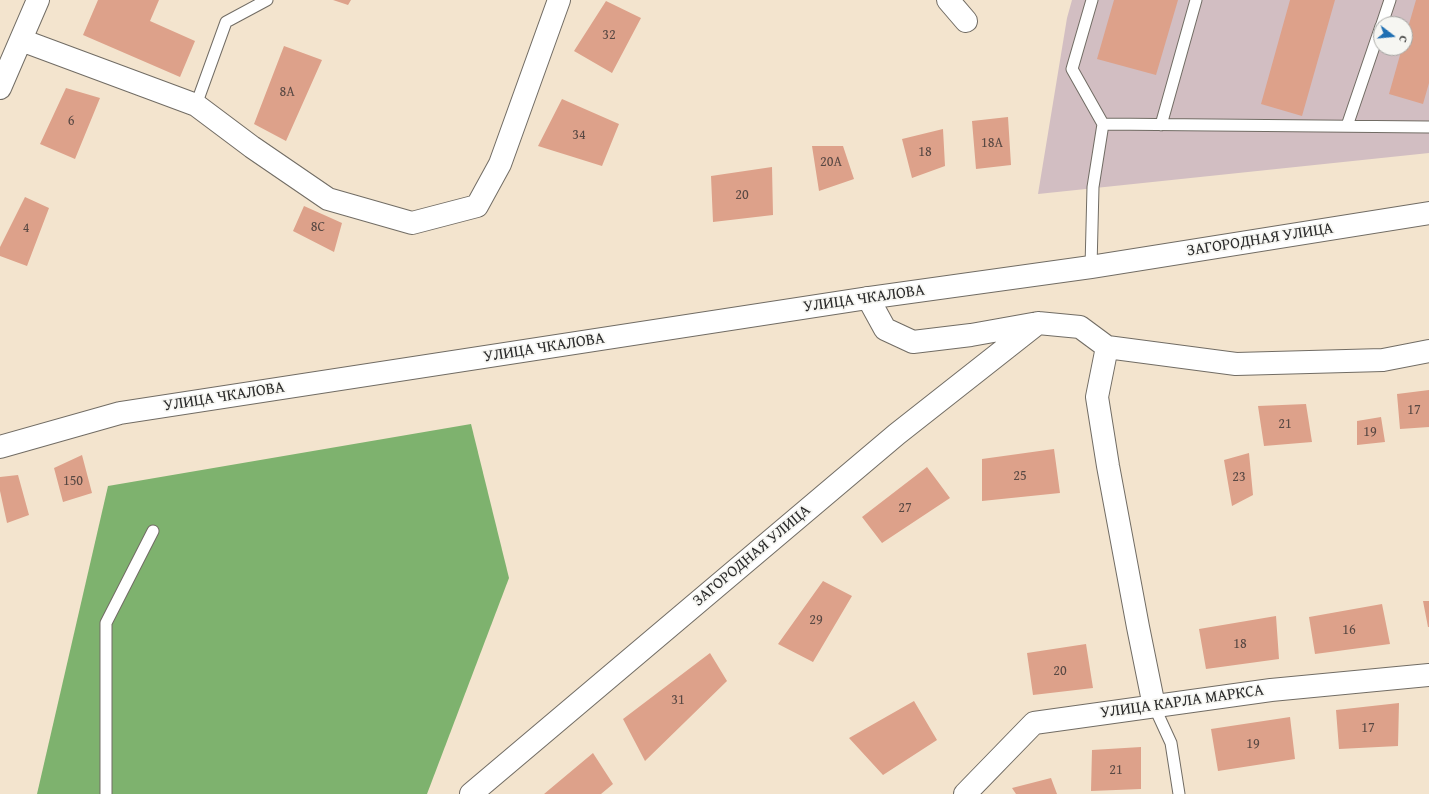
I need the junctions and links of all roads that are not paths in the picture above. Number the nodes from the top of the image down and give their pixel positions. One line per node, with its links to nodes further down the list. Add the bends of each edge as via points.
1 (38, 0): 10 (street)
2 (267, 0): 13 (lane, via 226,22)
3 (559, 0): 13 (street, via 500,164 477,206 412,223 328,199)
4 (948, 0): 9 (street)
5 (1092, 0): 14 (lane, via 1072,69)
6 (1196, 0): 15 (lane)
7 (1390, 0): 8 (lane)
8 (1384, 16)
9 (966, 21)
10 (21, 40): 12 (street); 13 (street)
11 (1373, 48): 16 (lane)
12 (0, 88)
13 (196, 105)
14 (1103, 124): 15 (lane); 19 (lane, via 1092,187)
15 (1161, 125): 16 (lane)
16 (1346, 126): 17 (lane)
17 (1429, 127)
18 (1429, 213): 19 (street, ЗАГОРОДНАЯ УЛИЦА)
19 (1091, 267): 20 (street, УЛИЦА ЧКАЛОВА)
20 (868, 298): 21 (street, via 885,329 913,342); 24 (street, УЛИЦА ЧКАЛОВА, via 120,413)
21 (1038, 323): 22 (street, via 1080,327); 29 (street, ЗАГОРОДНАЯ УЛИЦА, via 897,434)
22 (1107, 348): 23 (street, via 1236,364 1383,360); 27 (street, via 1097,397)
23 (1429, 351)
24 (0, 447)
25 (152, 531): 28 (lane, via 106,623)
26 (1429, 675): 27 (street, УЛИЦА КАРЛА МАРКСА, via 1272,690)
27 (1154, 706): 30 (street, УЛИЦА КАРЛА МАРКСА, via 1034,723); 31 (lane, via 1171,743)
28 (106, 794)
29 (470, 794)
30 (965, 794)
31 (1178, 794)

